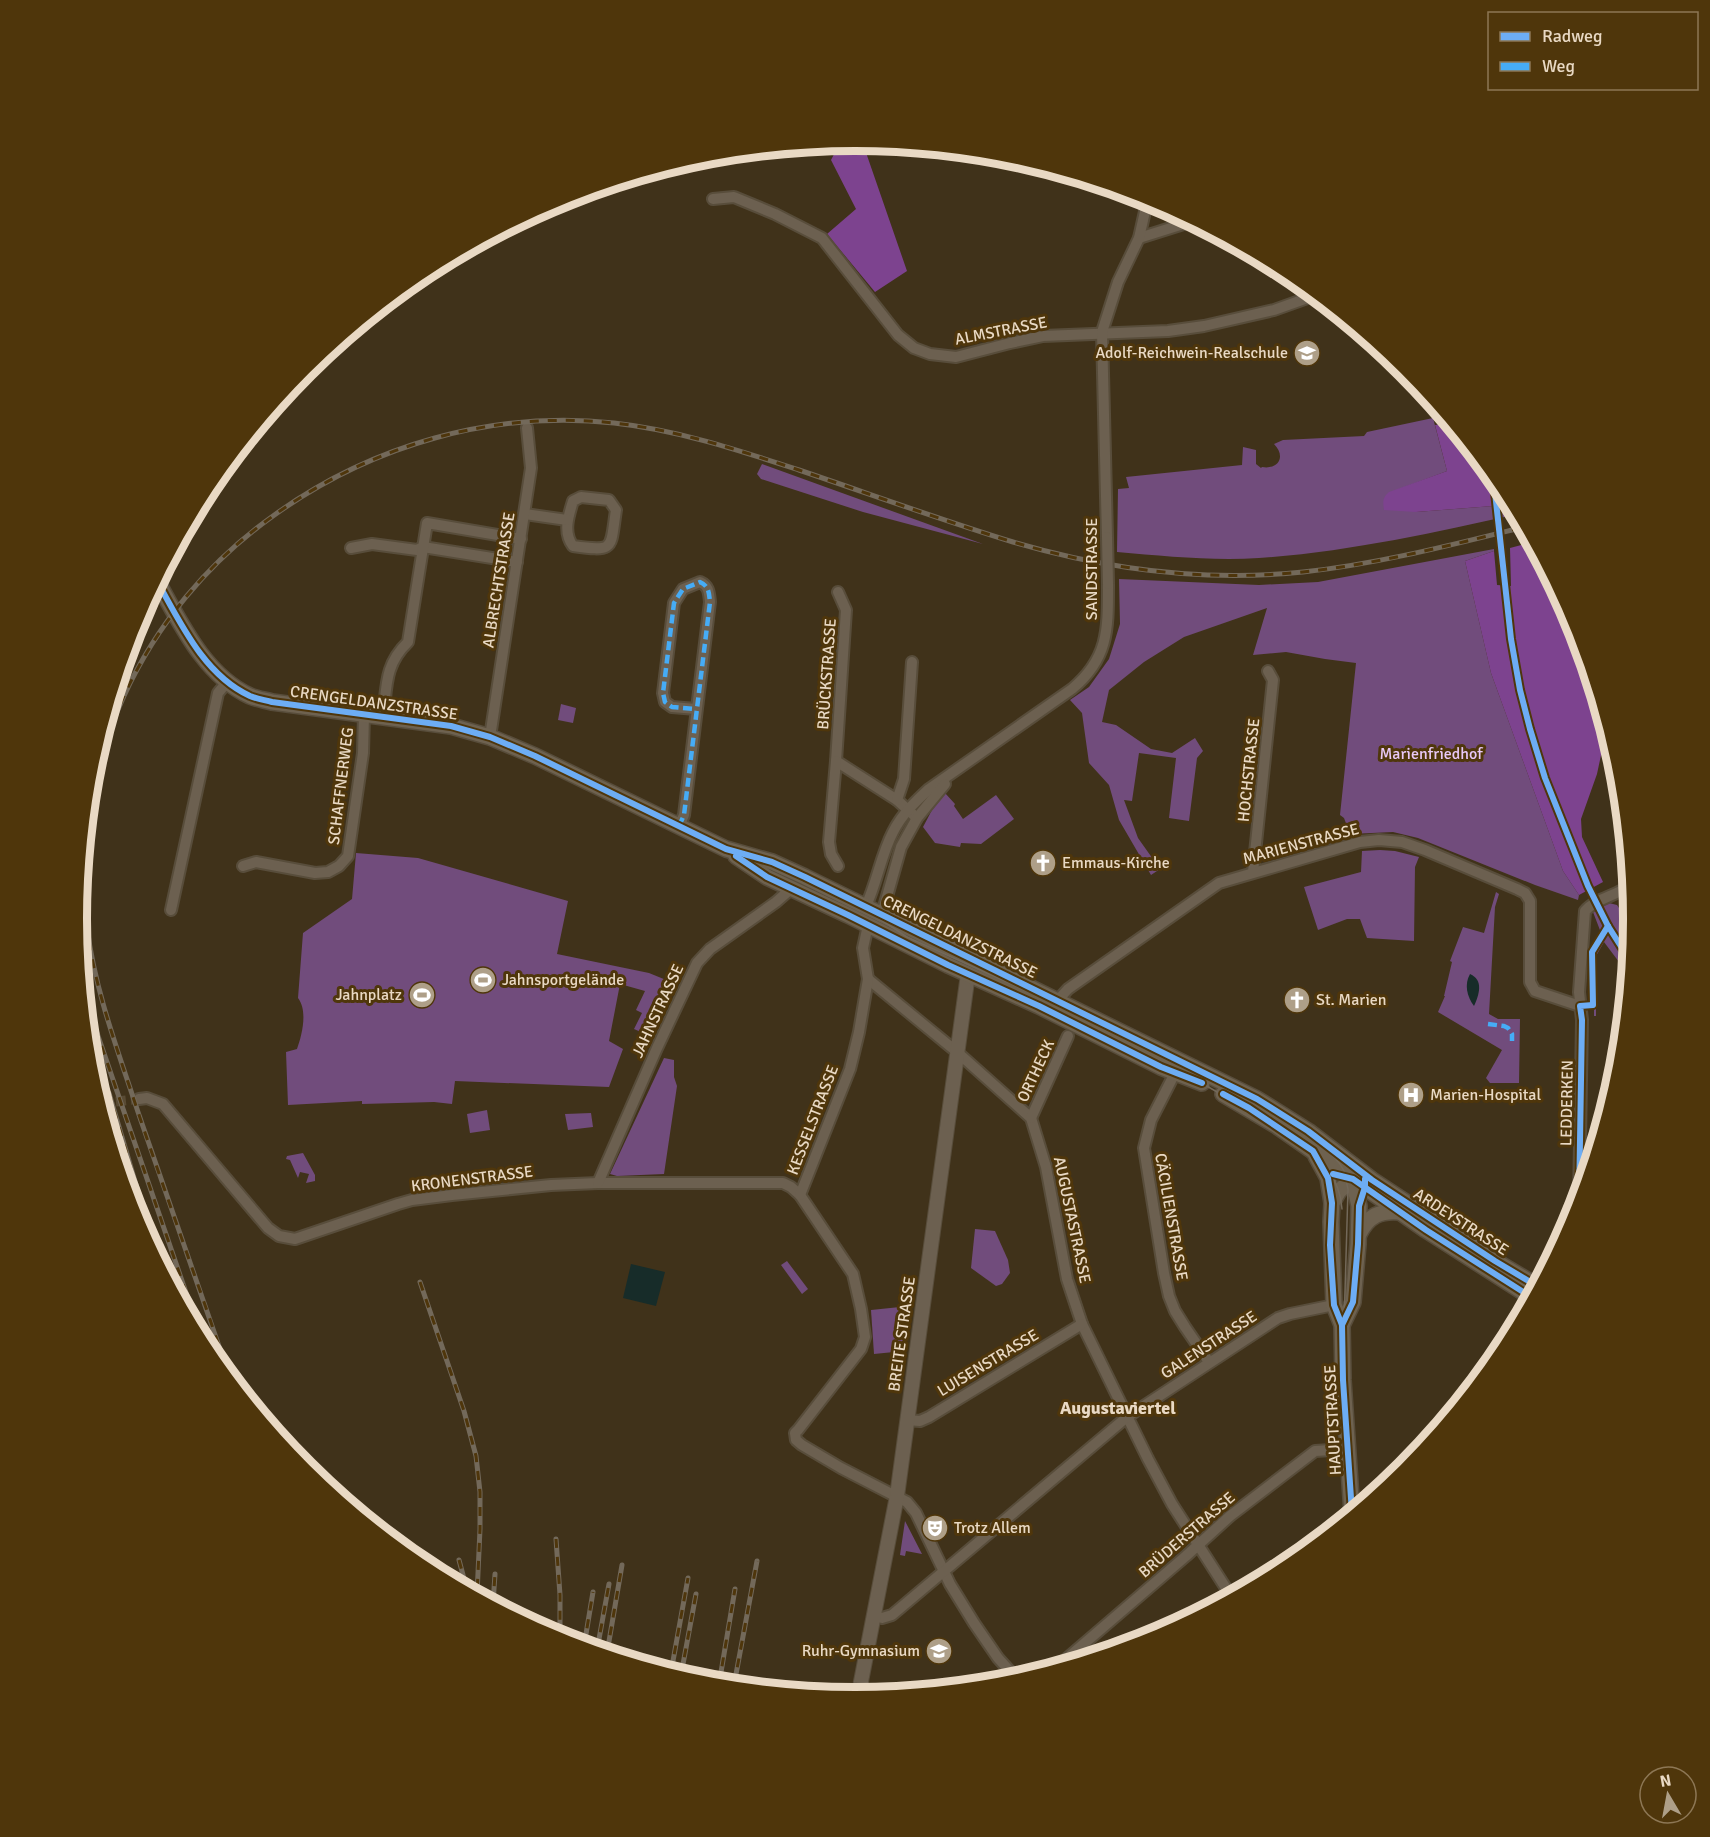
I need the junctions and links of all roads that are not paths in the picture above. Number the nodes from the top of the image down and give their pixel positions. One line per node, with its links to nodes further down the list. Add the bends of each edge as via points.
1 (712, 199): 6 (street, ALMSTRASSE, via 734,197 822,238 898,335 914,348 930,354 956,357 1043,336)
2 (1146, 208): 4 (street)
3 (1183, 224): 4 (street)
4 (1139, 238): 6 (street)
5 (1307, 298): 6 (street, ALMSTRASSE, via 1203,326)
6 (1102, 332): 24 (street, SANDSTRASSE, bridge, via 1108,584 1107,635 1102,651 1088,674 1072,689)
7 (527, 428): 8 (street, ALBRECHTSTRASSE, via 531,468)
8 (525, 514): 9 (street); 10 (street, ALBRECHTSTRASSE)
9 (567, 520): 9 (street, via 568,539 573,546 606,549 611,543 616,510 609,500 581,497 573,501)
10 (521, 539): 11 (street, via 427,523); 13 (street, ALBRECHTSTRASSE)
11 (423, 547): 12 (street, via 417,550 372,544); 13 (street); 21 (street, via 408,642 389,667)
12 (351, 548)
13 (518, 562): 22 (street, ALBRECHTSTRASSE)
14 (162, 589): 18 (main road, CRENGELDANZSTRASSE, via 186,631)
15 (838, 591): 23 (street, BRÜCKSTRASSE, via 846,610)
16 (912, 662): 25 (street, via 904,778)
17 (1268, 671): 32 (street, HOCHSTRASSE, via 1273,680)
18 (228, 681): 20 (main road, CRENGELDANZSTRASSE, via 250,696 272,702); 37 (street, via 218,693)
19 (696, 709): 19 (street, via 710,603 708,588 700,582 683,589 674,603 663,693 665,702 672,706); 28 (street, via 684,815)
20 (364, 715): 21 (main road, CRENGELDANZSTRASSE); 30 (street, SCHAFFNERWEG, via 363,753 348,856 328,872 256,862)
21 (383, 717): 22 (main road, CRENGELDANZSTRASSE, via 451,726)
22 (490, 737): 28 (main road, CRENGELDANZSTRASSE)
23 (836, 761): 25 (street); 31 (street, BRÜCKSTRASSE, via 829,842)
24 (957, 771): 26 (street, SANDSTRASSE, via 929,789); 27 (street, SANDSTRASSE)
25 (897, 800): 26 (street)
26 (908, 810): 27 (street); 36 (street, SANDSTRASSE, via 893,831)
27 (917, 818): 38 (street, SANDSTRASSE, via 898,852)
28 (679, 826): 29 (main road, CRENGELDANZSTRASSE)
29 (726, 849): 33 (main road, CRENGELDANZSTRASSE, via 772,862); 34 (main road, CRENGELDANZSTRASSE, via 766,877)
30 (243, 866)
31 (838, 866)
32 (1253, 872): 43 (street, MARIENSTRASSE, via 1219,883 1068,989); 45 (street, MARIENSTRASSE, via 1360,842 1402,842 1426,850 1528,896 1530,982 1535,991)
33 (805, 877): 34 (main road); 36 (main road, CRENGELDANZSTRASSE)
34 (792, 888): 39 (main road, CRENGELDANZSTRASSE); 56 (street, JAHNSTRASSE, via 697,963)
35 (1622, 890): 45 (street, LEDDERKEN, via 1585,911)
36 (866, 906): 38 (main road, CRENGELDANZSTRASSE); 39 (main road)
37 (171, 910)
38 (882, 914): 39 (main road); 40 (main road, CRENGELDANZSTRASSE)
39 (868, 925): 41 (main road, CRENGELDANZSTRASSE); 42 (street, via 863,948)
40 (958, 951): 41 (main road); 43 (main road, CRENGELDANZSTRASSE)
41 (968, 974): 44 (main road, CRENGELDANZSTRASSE); 47 (street, BREITE STRASSE)
42 (868, 979): 47 (street); 57 (street, KESSELSTRASSE, via 850,1069)
43 (1058, 1000): 44 (street, MARIENSTRASSE); 48 (main road, CRENGELDANZSTRASSE)
44 (1039, 1006): 48 (main road, CRENGELDANZSTRASSE)
45 (1580, 1006): 53 (street, LEDDERKEN)
46 (1068, 1036): 50 (street, ORTHECK)
47 (957, 1052): 50 (street); 68 (street, BREITE STRASSE)
48 (1176, 1067): 51 (main road, CRENGELDANZSTRASSE); 66 (street, CÄCILIENSTRASSE, via 1151,1119 1144,1149 1169,1296)
49 (139, 1099): 56 (street, KRONENSTRASSE, via 163,1104 268,1228 279,1236 295,1239 412,1200)
50 (1031, 1118): 64 (street, AUGUSTASTRASSE, via 1046,1167 1067,1279)
51 (1313, 1146): 52 (main road, CRENGELDANZSTRASSE); 54 (main road, CRENGELDANZSTRASSE); 58 (main road, HAUPTSTRASSE, via 1326,1173)
52 (1344, 1159): 54 (main road, CRENGELDANZSTRASSE); 55 (main road, ARDEYSTRASSE)
53 (1579, 1172)
54 (1353, 1179): 55 (main road); 58 (main road); 59 (main road, ARDEYSTRASSE); 60 (main road, HAUPTSTRASSE, via 1359,1206)
55 (1372, 1180): 61 (main road, ARDEYSTRASSE)
56 (598, 1183): 57 (street, KRONENSTRASSE, via 783,1183)
57 (800, 1195): 70 (street, KESSELSTRASSE, via 853,1274 865,1337 861,1349 795,1433 796,1440)
58 (1332, 1203): 63 (main road, HAUPTSTRASSE)
59 (1400, 1212): 60 (main road, via 1377,1214); 62 (main road, ARDEYSTRASSE)
60 (1358, 1234): 65 (main road, HAUPTSTRASSE, via 1353,1302)
61 (1531, 1283)
62 (1525, 1293)
63 (1334, 1305): 65 (main road, HAUPTSTRASSE); 66 (street, GALENSTRASSE, via 1278,1318)
64 (1082, 1324): 67 (street, AUGUSTASTRASSE); 68 (street, LUISENSTRASSE, via 929,1417)
65 (1342, 1325): 69 (main road, HAUPTSTRASSE)
66 (1209, 1362): 67 (street, GALENSTRASSE)
67 (1127, 1417): 72 (street, AUGUSTASTRASSE); 73 (street, GALENSTRASSE)
68 (907, 1420): 70 (street, BREITE STRASSE)
69 (1347, 1449): 71 (main road, HAUPTSTRASSE); 72 (street, BRÜDERSTRASSE, via 1315,1451)
70 (897, 1496): 73 (street, via 916,1513); 75 (street, BREITE STRASSE)
71 (1351, 1504)
72 (1198, 1544): 74 (street, AUGUSTASTRASSE); 76 (street, BRÜDERSTRASSE)
73 (945, 1570): 75 (street, GALENSTRASSE, via 892,1615); 77 (street, via 974,1623)
74 (1227, 1590)
75 (874, 1616): 78 (street, BREITE STRASSE)
76 (1070, 1655)
77 (1010, 1671)
78 (860, 1687)

